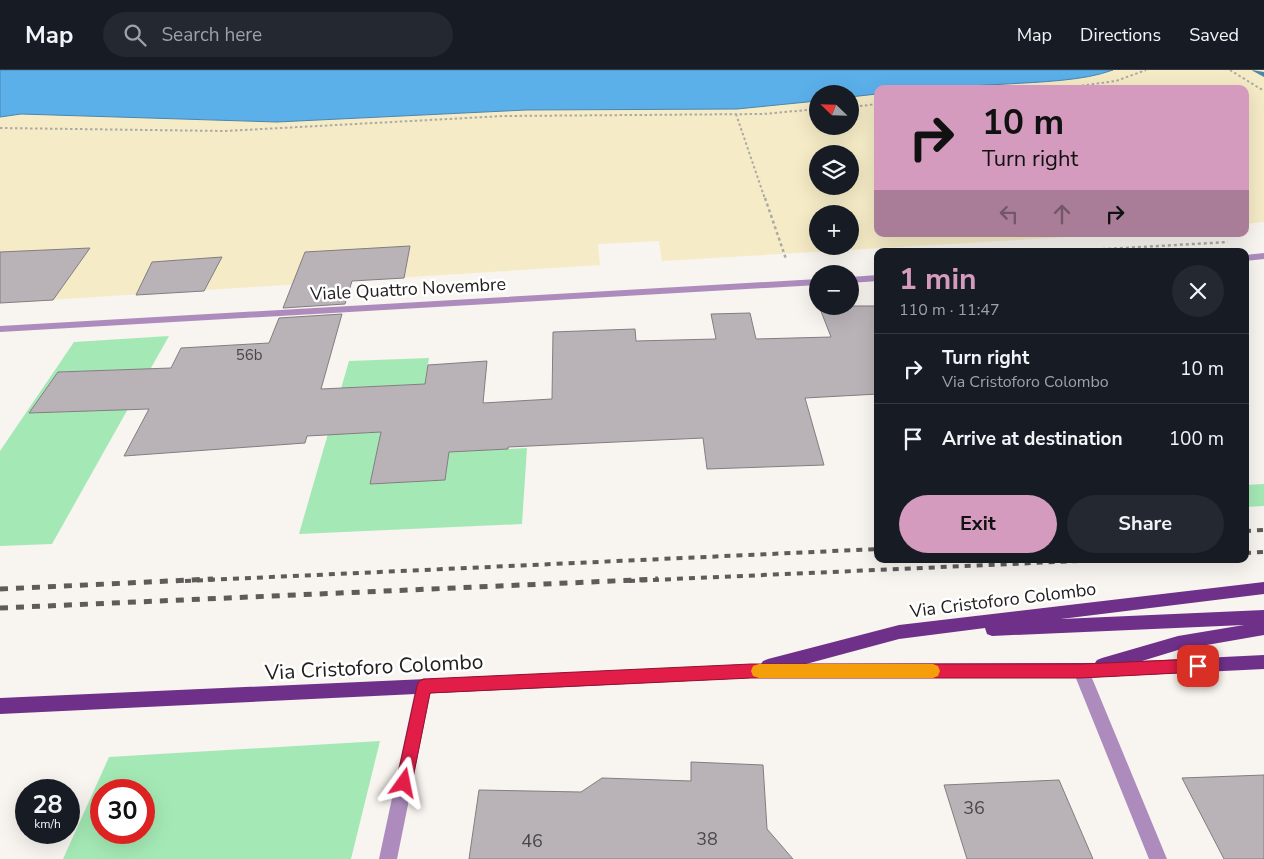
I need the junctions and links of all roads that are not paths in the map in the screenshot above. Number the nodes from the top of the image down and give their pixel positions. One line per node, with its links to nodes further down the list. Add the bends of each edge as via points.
1 (1264, 256): 2 (street)
2 (1249, 258)
3 (874, 278): 4 (street)
4 (859, 279)
5 (809, 283): 6 (street, Viale Quattro Novembre)
6 (0, 329)
7 (1264, 588): 10 (main road, Via Cristoforo Colombo)
8 (1264, 617): 10 (main road)
9 (1264, 628): 13 (main road, via 1178,643)
10 (899, 632): 12 (main road, Via Cristoforo Colombo)
11 (1264, 662): 13 (main road, Via Cristoforo Colombo)
12 (751, 671): 13 (main road, Via Cristoforo Colombo); 14 (main road, Via Cristoforo Colombo)
13 (1081, 671): 17 (street)
14 (424, 686): 15 (main road, Via Cristoforo Colombo); 16 (street)
15 (0, 706)
16 (388, 859)
17 (1158, 859)

